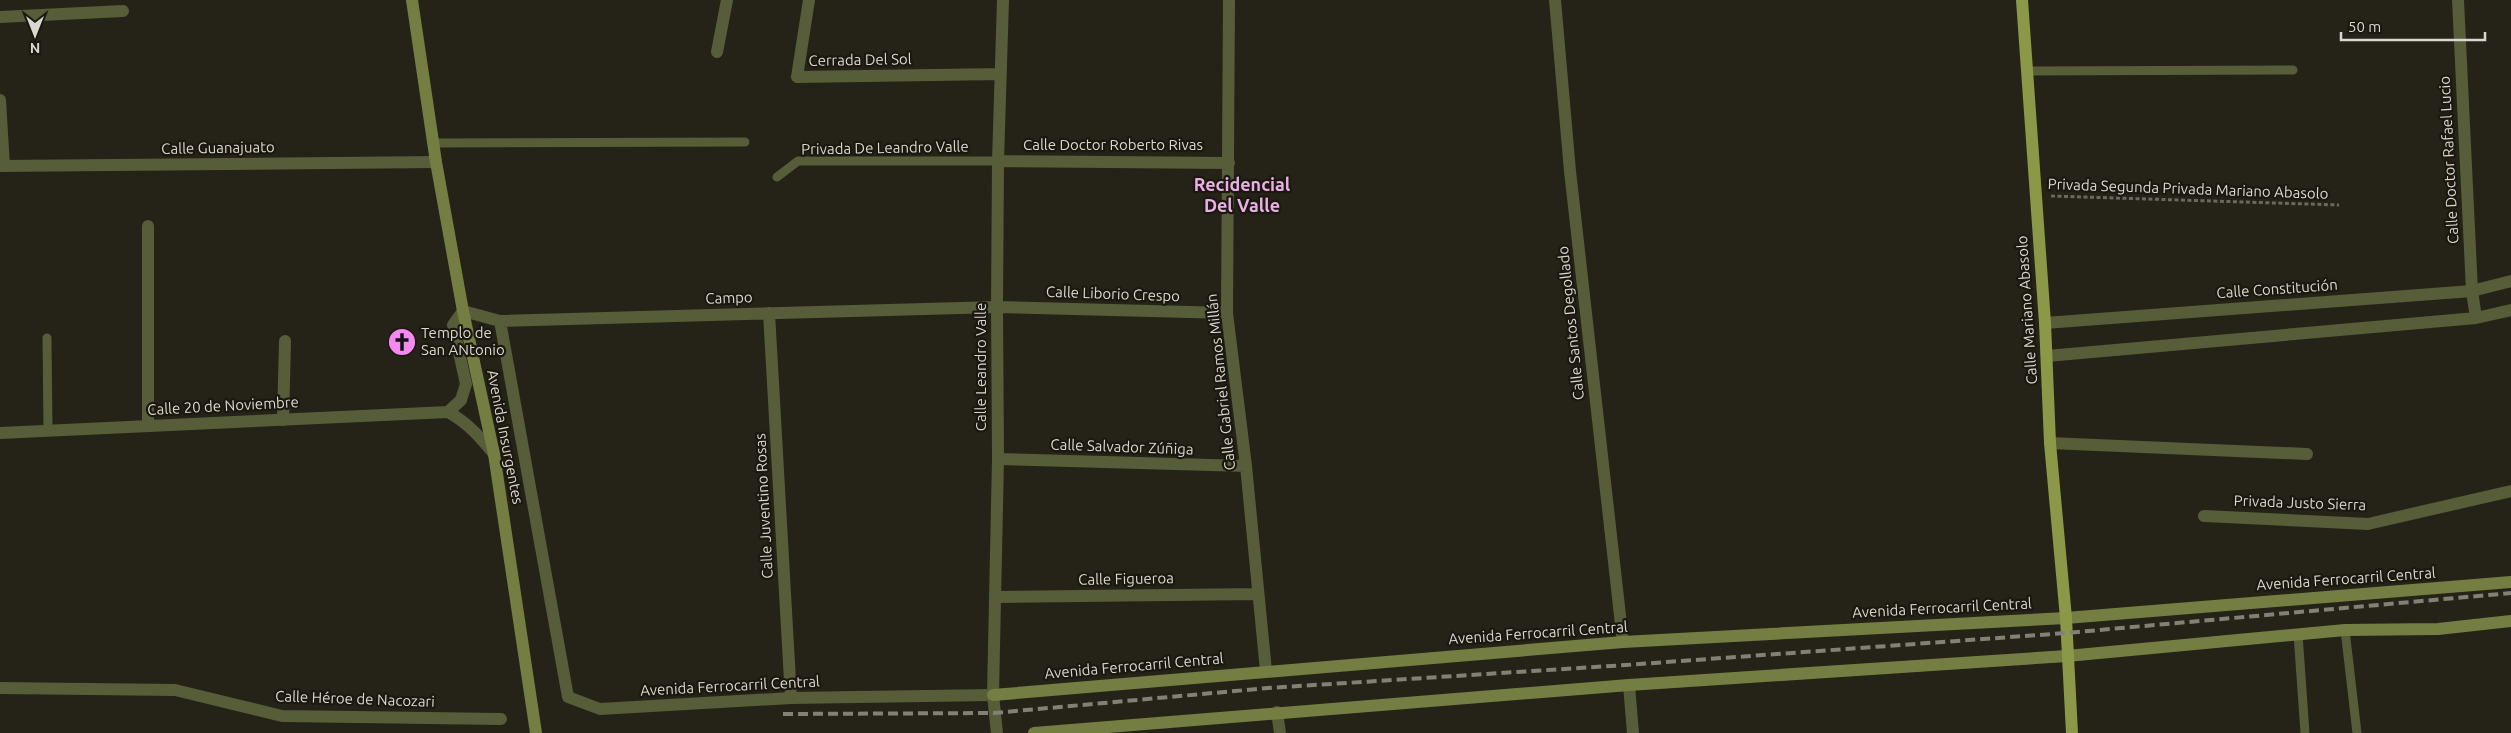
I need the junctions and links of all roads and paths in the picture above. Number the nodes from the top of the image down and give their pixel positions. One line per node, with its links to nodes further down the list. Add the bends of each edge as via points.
1 (412, 0): 17 (main road, Avenida Insurgentes)
2 (727, 0): 11 (street)
3 (809, 0): 14 (street, Cerrada Del Sol, via 797,77)
4 (1003, 0): 14 (street, Calle Leandro Valle)
5 (1229, 0): 20 (street, Calle Gabriel Ramos Millán)
6 (1555, 0): 58 (street, Calle Santos Degollado)
7 (2022, 0): 13 (main road, Calle Mariano Abasolo)
8 (2458, 0): 27 (street, Calle Doctor Rafael Lucio)
9 (123, 10): 10 (street)
10 (0, 17)
11 (717, 52)
12 (2293, 70): 13 (lane)
13 (2026, 71): 23 (main road, Calle Mariano Abasolo)
14 (1000, 74): 18 (street, Calle Leandro Valle)
15 (0, 100): 21 (street)
16 (745, 142): 17 (lane)
17 (434, 143): 19 (main road, Avenida Insurgentes)
18 (998, 161): 20 (street, Calle Doctor Roberto Rivas); 22 (lane, Privada De Leandro Valle, via 798,161); 28 (street, Calle Leandro Valle)
19 (436, 162): 21 (street, Calle Guanajuato); 30 (main road, Avenida Insurgentes)
20 (1229, 163): 32 (street, Calle Gabriel Ramos Millán)
21 (2, 166)
22 (777, 177)
23 (2035, 196): 24 (path, Privada Segunda Privada Mariano Abasolo); 35 (main road, Calle Mariano Abasolo)
24 (2339, 205)
25 (148, 226): 41 (street)
26 (2511, 281): 27 (street, Calle Constitución)
27 (2472, 291): 33 (street, Calle Doctor Rafael Lucio); 35 (street, Calle Constitución)
28 (998, 307): 31 (street, Campo); 32 (street, Calle Liborio Crespo); 47 (street, Calle Leandro Valle)
29 (2511, 310): 33 (street)
30 (463, 312): 34 (street, Campo); 39 (street, via 453,325 466,384 461,400); 45 (main road, Avenida Insurgentes)
31 (769, 313): 34 (street, Campo); 64 (street, Calle Juventino Rosas)
32 (1227, 313): 48 (street, Calle Gabriel Ramos Millán)
33 (2476, 318): 38 (street)
34 (500, 321): 64 (street, Avenida Ferrocarril Central, via 568,697 600,708)
35 (2045, 323): 38 (main road, Calle Mariano Abasolo)
36 (47, 338): 42 (lane)
37 (285, 341): 40 (street)
38 (2047, 356): 44 (main road, Calle Mariano Abasolo)
39 (448, 412): 40 (street, Calle 20 de Noviembre); 45 (street, via 470,426)
40 (283, 420): 41 (street, Calle 20 de Noviembre)
41 (148, 426): 42 (street, Calle 20 de Noviembre)
42 (48, 430): 43 (street, Calle 20 de Noviembre)
43 (0, 433)
44 (2050, 443): 46 (street); 54 (main road, Calle Mariano Abasolo)
45 (494, 454): 67 (main road, Avenida Insurgentes)
46 (2307, 454)
47 (998, 459): 48 (street, Calle Salvador Zúñiga); 53 (street, Calle Leandro Valle)
48 (1246, 466): 52 (street, Calle Gabriel Ramos Millán)
49 (2511, 491): 50 (street, Privada Justo Sierra, via 2368,524)
50 (2204, 516)
51 (2511, 582): 54 (main road, Avenida Ferrocarril Central)
52 (1257, 594): 53 (street, Calle Figueroa); 60 (street, Calle Gabriel Ramos Millán)
53 (996, 597): 63 (street, Calle Leandro Valle)
54 (2066, 618): 58 (main road, Avenida Ferrocarril Central); 59 (main road, Calle Mariano Abasolo)
55 (2511, 621): 56 (main road, via 2438,629)
56 (2345, 630): 57 (main road); 74 (lane)
57 (2298, 634): 59 (main road); 73 (lane)
58 (1624, 642): 60 (main road, Avenida Ferrocarril Central)
59 (2067, 656): 61 (main road); 72 (main road, Calle Mariano Abasolo)
60 (1266, 671): 63 (main road, Avenida Ferrocarril Central)
61 (1629, 685): 65 (main road); 71 (street)
62 (0, 688): 66 (street, Calle Héroe de Nacozari, via 175,690 282,716)
63 (993, 695): 64 (street, Avenida Ferrocarril Central); 68 (street, Calle Leandro Valle)
64 (791, 698)
65 (1277, 712): 69 (main road); 70 (street)
66 (501, 719)
67 (536, 733)
68 (996, 733)
69 (1034, 733)
70 (1280, 733)
71 (1632, 733)
72 (2072, 733)
73 (2304, 733)
74 (2357, 733)

